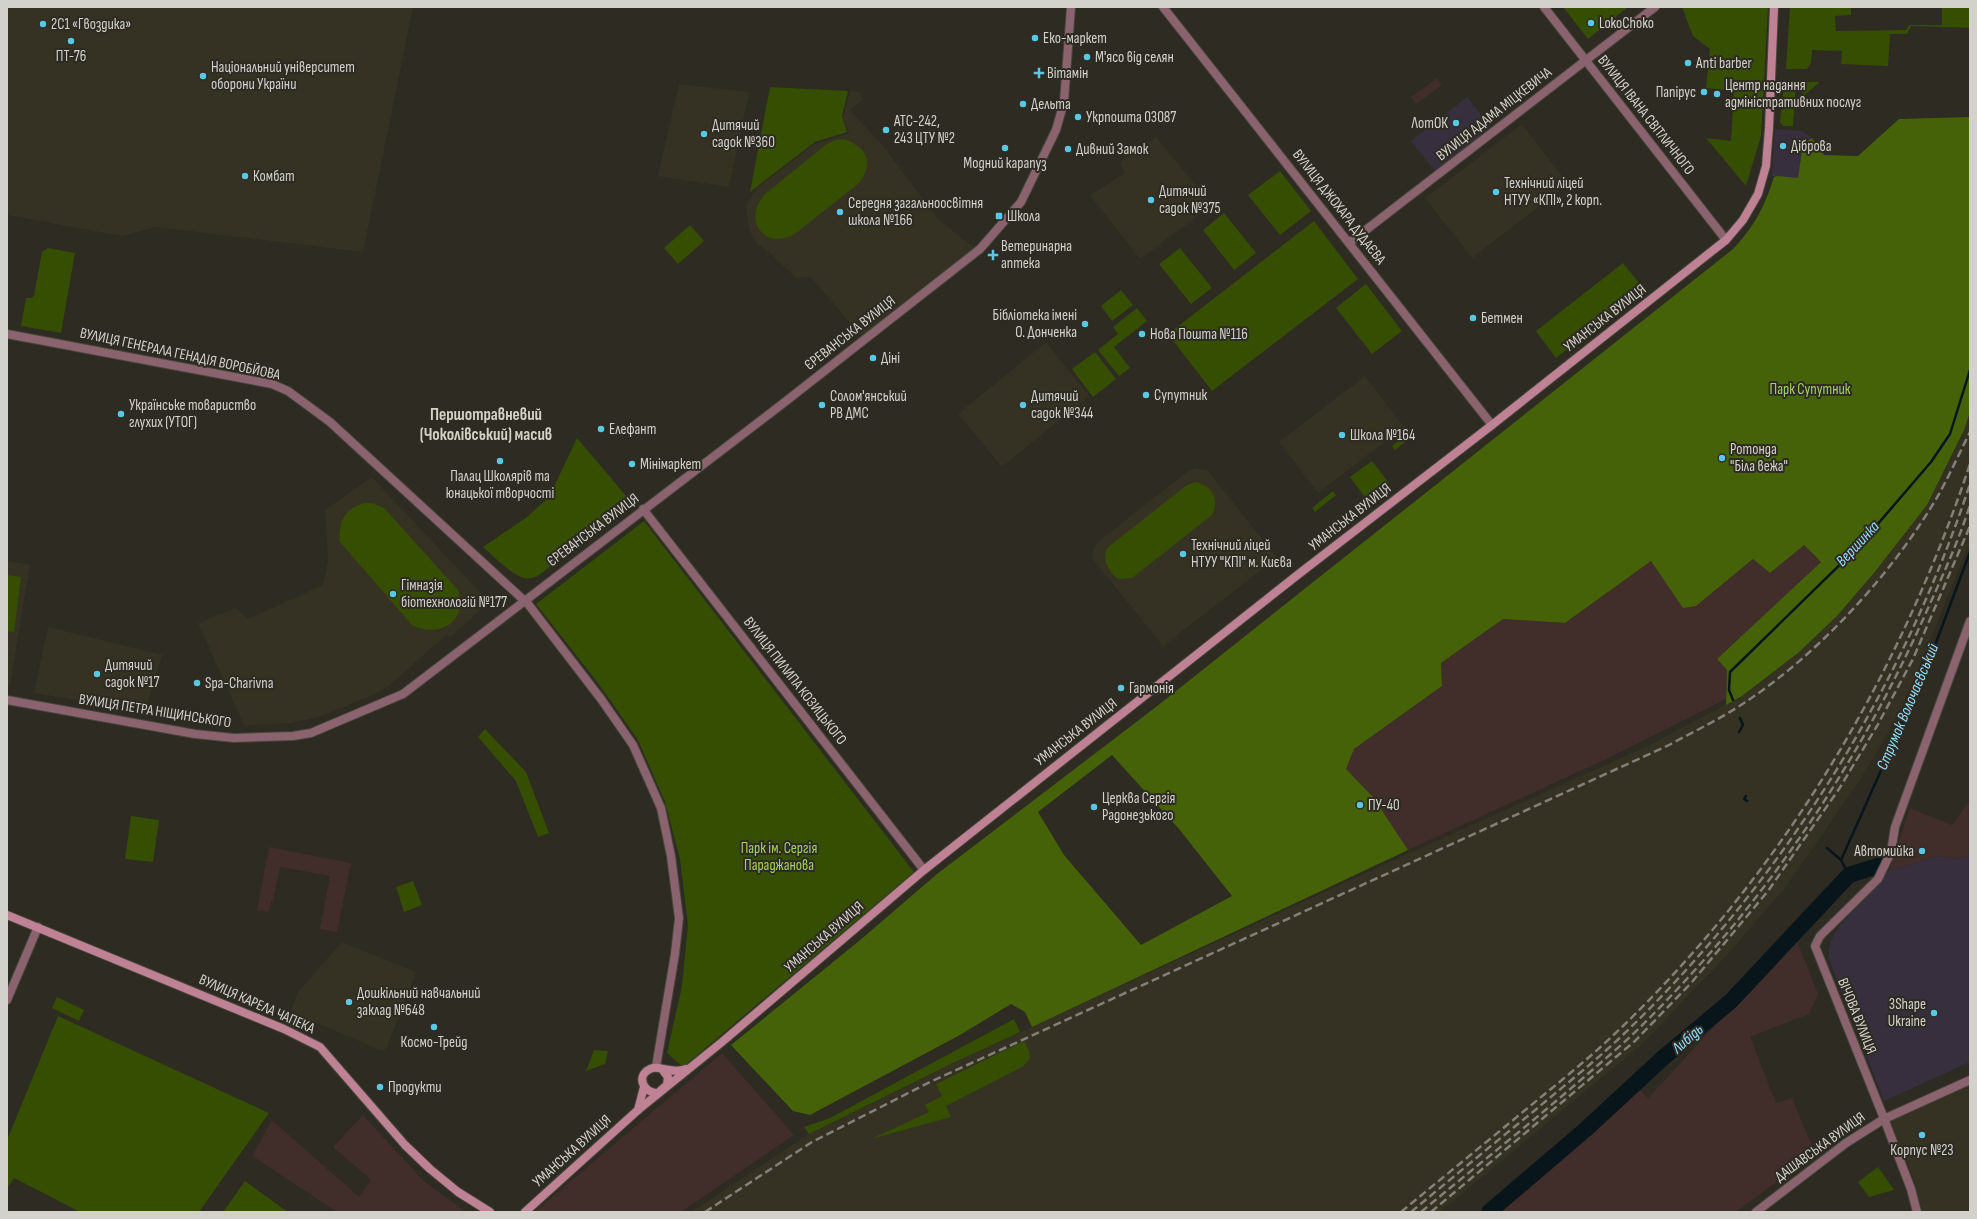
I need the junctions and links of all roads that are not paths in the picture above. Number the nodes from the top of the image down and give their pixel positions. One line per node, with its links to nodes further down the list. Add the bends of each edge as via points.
1 (1071, 7): 11 (street, ЄРЕВАНСЬКА ВУЛИЦЯ, via 1068,63 1060,117 1021,202 980,249)
2 (1163, 7): 8 (street, ВУЛИЦЯ ДЖОХАРА ДУДАЄВА)
3 (1544, 7): 6 (street, ВУЛИЦЯ ІВАНА СВІТЛИЧНОГО)
4 (1655, 7): 6 (street, ВУЛИЦЯ АДАМА МІЦКЕВИЧА)
5 (1774, 7): 7 (street, УМАНСЬКА ВУЛИЦЯ, via 1770,128 1766,166 1758,194 1743,220)
6 (1586, 61): 7 (street, ВУЛИЦЯ ІВАНА СВІТЛИЧНОГО); 8 (street, ВУЛИЦЯ АДАМА МІЦКЕВИЧА)
7 (1726, 240): 10 (street, УМАНСЬКА ВУЛИЦЯ)
8 (1349, 243): 10 (street, ВУЛИЦЯ ДЖОХАРА ДУДАЄВА)
9 (7, 334): 12 (street, ВУЛИЦЯ ГЕНЕРАЛА ГЕНАДІЯ ВОРОБЙОВА, via 272,384 288,391 330,422)
10 (1492, 425): 15 (street, УМАНСЬКА ВУЛИЦЯ)
11 (643, 509): 12 (street, ЄРЕВАНСЬКА ВУЛИЦЯ); 15 (street, ВУЛИЦЯ ПИЛИПА КОЗИЦЬКОГО)
12 (524, 600): 14 (street, ВУЛИЦЯ ПЕТРА НІЩИНСЬКОГО, via 403,694 311,733 294,736 220,738); 20 (street, ВУЛИЦЯ ГЕНЕРАЛА ГЕНАДІЯ ВОРОБЙОВА, via 601,699 633,745 661,808 671,856 678,918)
13 (1970, 621): 25 (street, ВІЧОВА ВУЛИЦЯ, via 1895,827 1891,852 1878,878 1820,936 1815,946)
14 (7, 700)
15 (924, 870): 19 (street, УМАНСЬКА ВУЛИЦЯ)
16 (7, 915): 17 (street, ВУЛИЦЯ КАРЕЛА ЧАПЕКА)
17 (38, 927): 18 (street); 26 (street, ВУЛИЦЯ КАРЕЛА ЧАПЕКА, via 284,1029 320,1048 400,1140 430,1169 458,1192)
18 (7, 1000)
19 (693, 1066): 20 (street, УМАНСЬКА ВУЛИЦЯ, via 673,1072); 23 (street, УМАНСЬКА ВУЛИЦЯ)
20 (659, 1068): 22 (street, via 649,1069 643,1075); 23 (street, via 666,1073 668,1081)
21 (1970, 1080): 25 (street, ДАШАВСЬКА ВУЛИЦЯ)
22 (644, 1087): 23 (street, via 654,1094); 24 (street)
23 (662, 1092): 24 (street, УМАНСЬКА ВУЛИЦЯ)
24 (638, 1110): 27 (street, УМАНСЬКА ВУЛИЦЯ)
25 (1884, 1119): 28 (street, ДАШАВСЬКА ВУЛИЦЯ, via 1846,1142); 29 (street, ВІЧОВА ВУЛИЦЯ, via 1911,1189)
26 (490, 1212)
27 (525, 1212)
28 (1756, 1212)
29 (1917, 1212)

